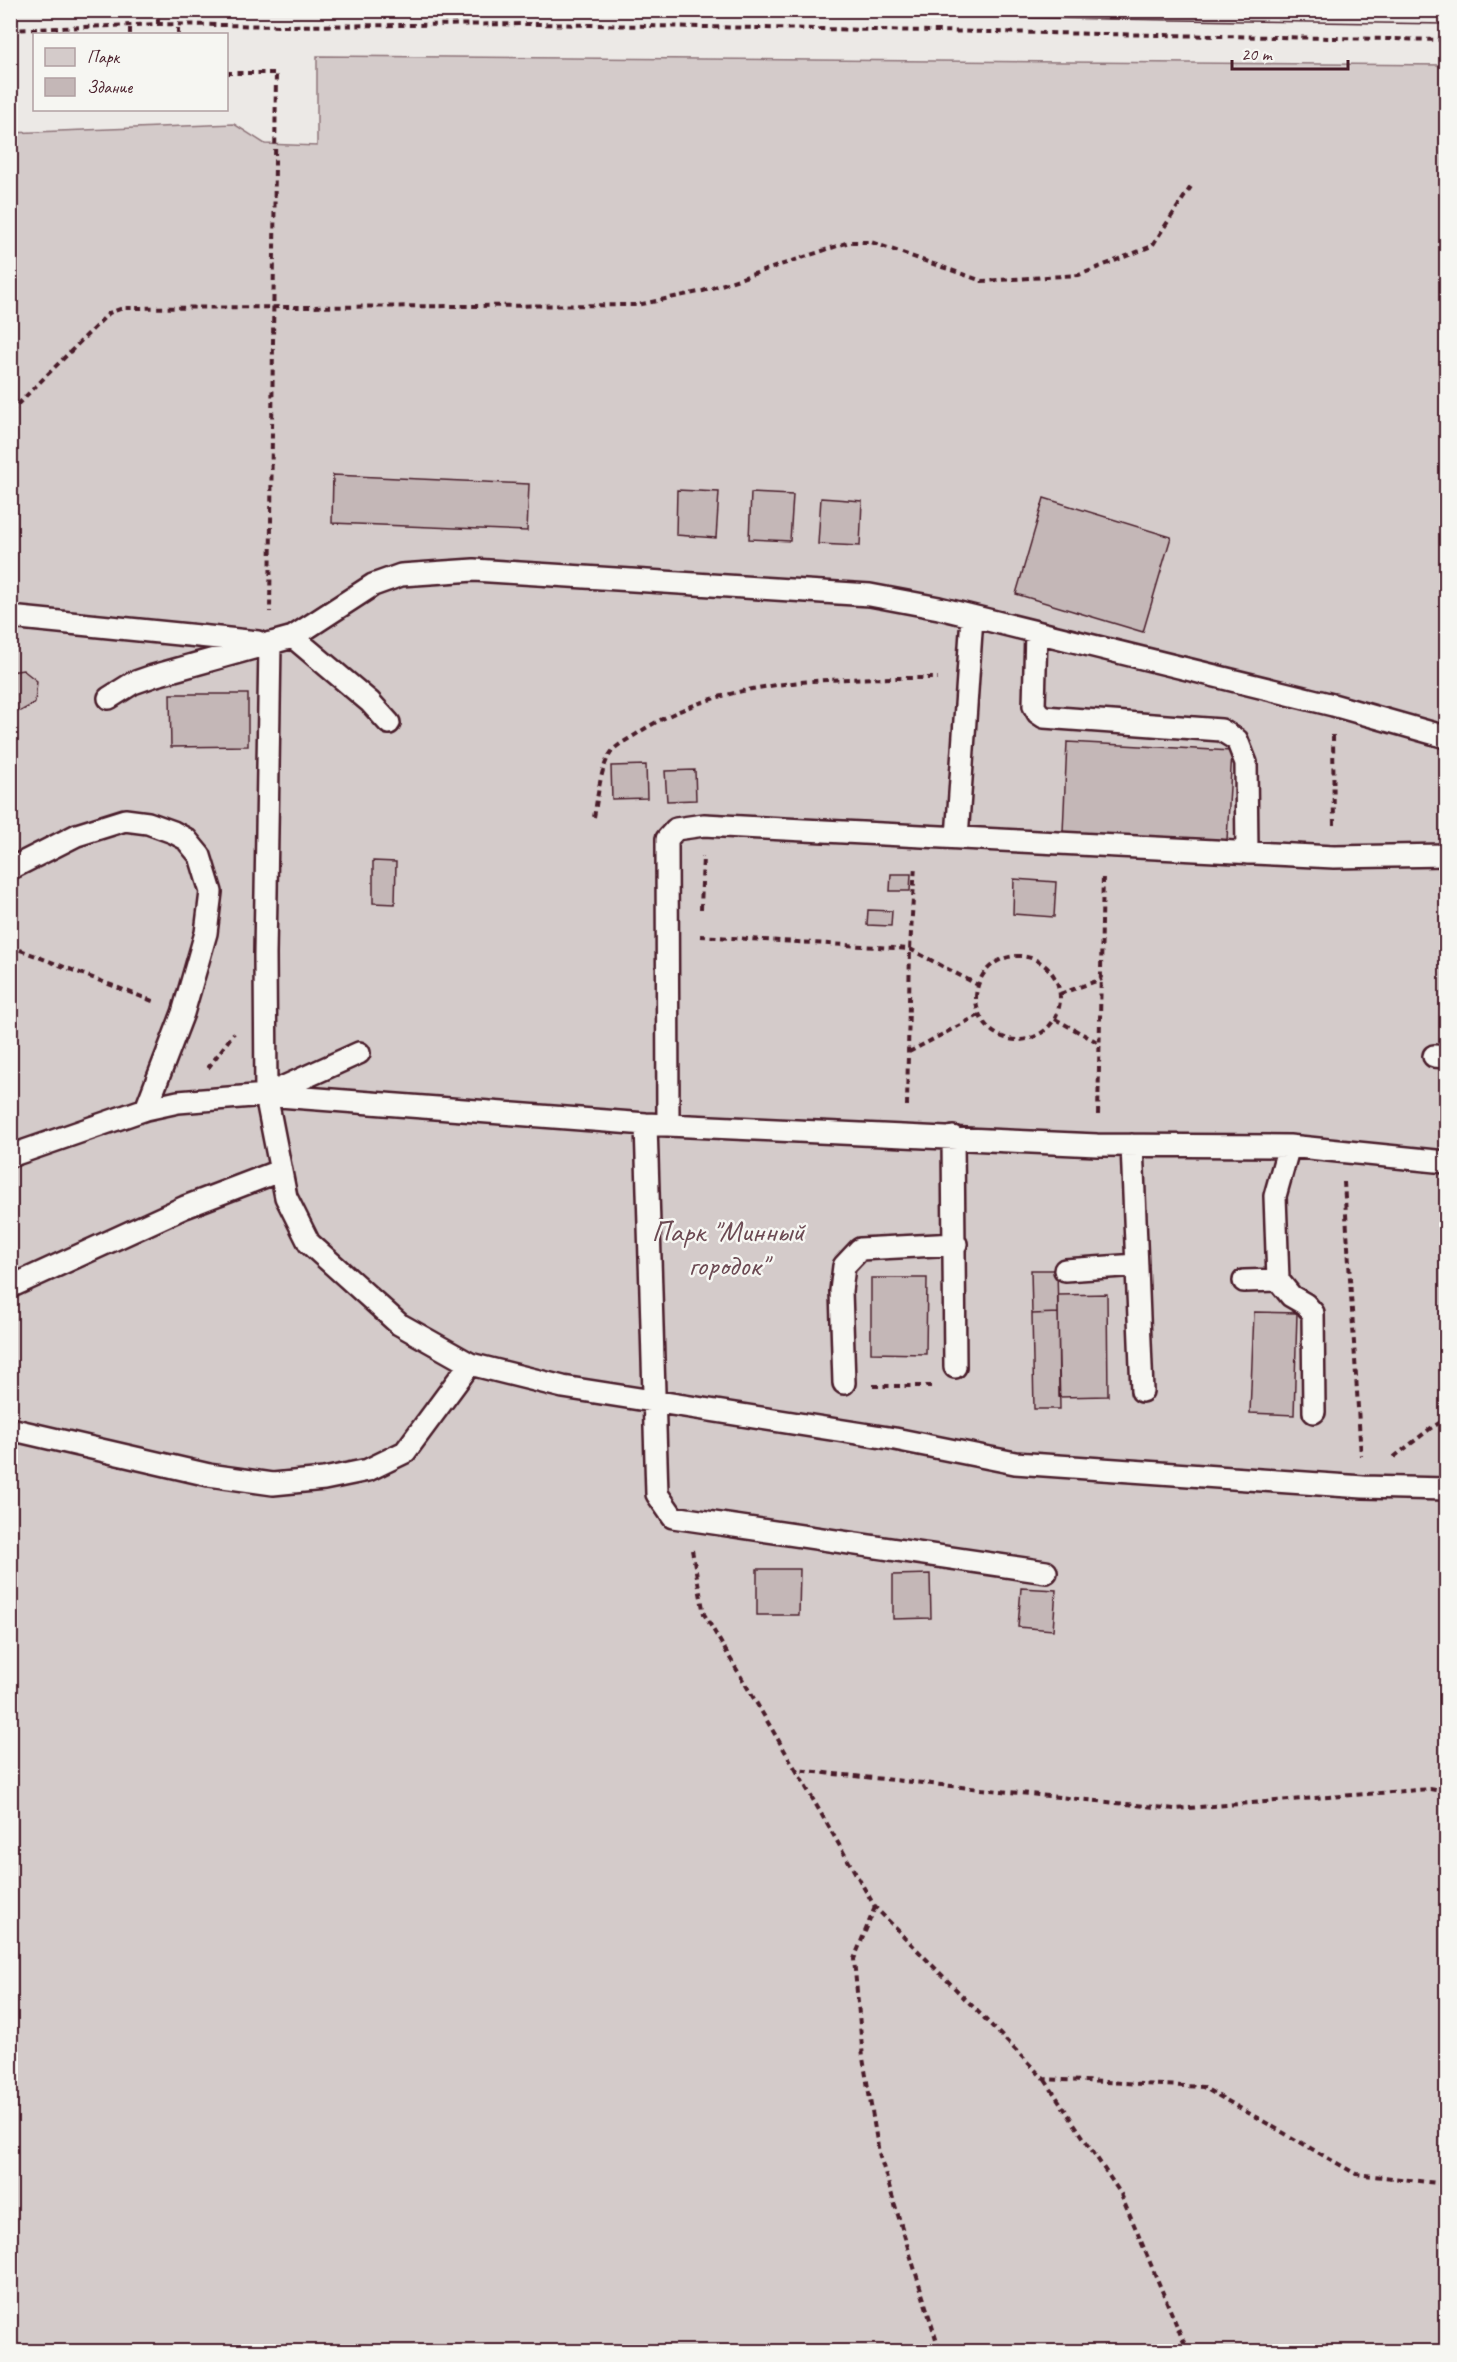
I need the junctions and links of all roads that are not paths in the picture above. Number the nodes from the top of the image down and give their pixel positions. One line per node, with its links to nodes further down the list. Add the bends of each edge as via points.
1 (10, 617): 5 (lane)
2 (972, 617): 3 (lane); 4 (lane, via 870,595 474,570 401,575 373,585); 9 (lane)
3 (1036, 632): 8 (lane); 10 (lane, via 1034,706 1044,717 1221,730 1237,740 1246,763)
4 (293, 637): 5 (lane); 7 (lane, via 362,694)
5 (270, 643): 6 (lane, via 153,676); 14 (lane)
6 (110, 698)
7 (389, 723)
8 (1446, 737)
9 (957, 838): 10 (lane); 17 (lane, via 704,825 676,829 667,839)
10 (1247, 853): 11 (lane, via 1334,857)
11 (1446, 855)
12 (10, 869): 15 (lane, via 77,835 124,820 173,832 186,839 200,856 211,892 206,933 183,1013)
13 (359, 1053): 14 (lane)
14 (266, 1095): 15 (lane, via 178,1102); 16 (lane); 23 (lane)
15 (146, 1109): 21 (lane)
16 (646, 1124): 17 (lane); 34 (lane)
17 (668, 1125): 18 (lane)
18 (953, 1137): 19 (lane); 24 (lane)
19 (1132, 1146): 20 (lane); 25 (lane)
20 (1289, 1146): 22 (lane); 27 (lane, via 1275,1196)
21 (10, 1156)
22 (1446, 1162)
23 (279, 1171): 29 (lane, via 184,1207); 30 (lane, via 286,1197 309,1243 399,1324)
24 (956, 1244): 31 (lane); 32 (lane, via 860,1249 844,1266)
25 (1137, 1265): 26 (lane); 33 (lane)
26 (1065, 1270)
27 (1278, 1280): 28 (lane); 35 (lane, via 1313,1314)
28 (1245, 1281)
29 (10, 1287)
30 (470, 1364): 34 (lane, via 563,1387); 36 (lane, via 405,1452 368,1470 324,1479 273,1484 209,1475)
31 (955, 1367)
32 (844, 1383)
33 (1142, 1391)
34 (655, 1401): 37 (lane, via 895,1439 1015,1463); 38 (lane, via 657,1494 673,1517)
35 (1314, 1412)
36 (10, 1429)
37 (1446, 1489)
38 (1046, 1572)

